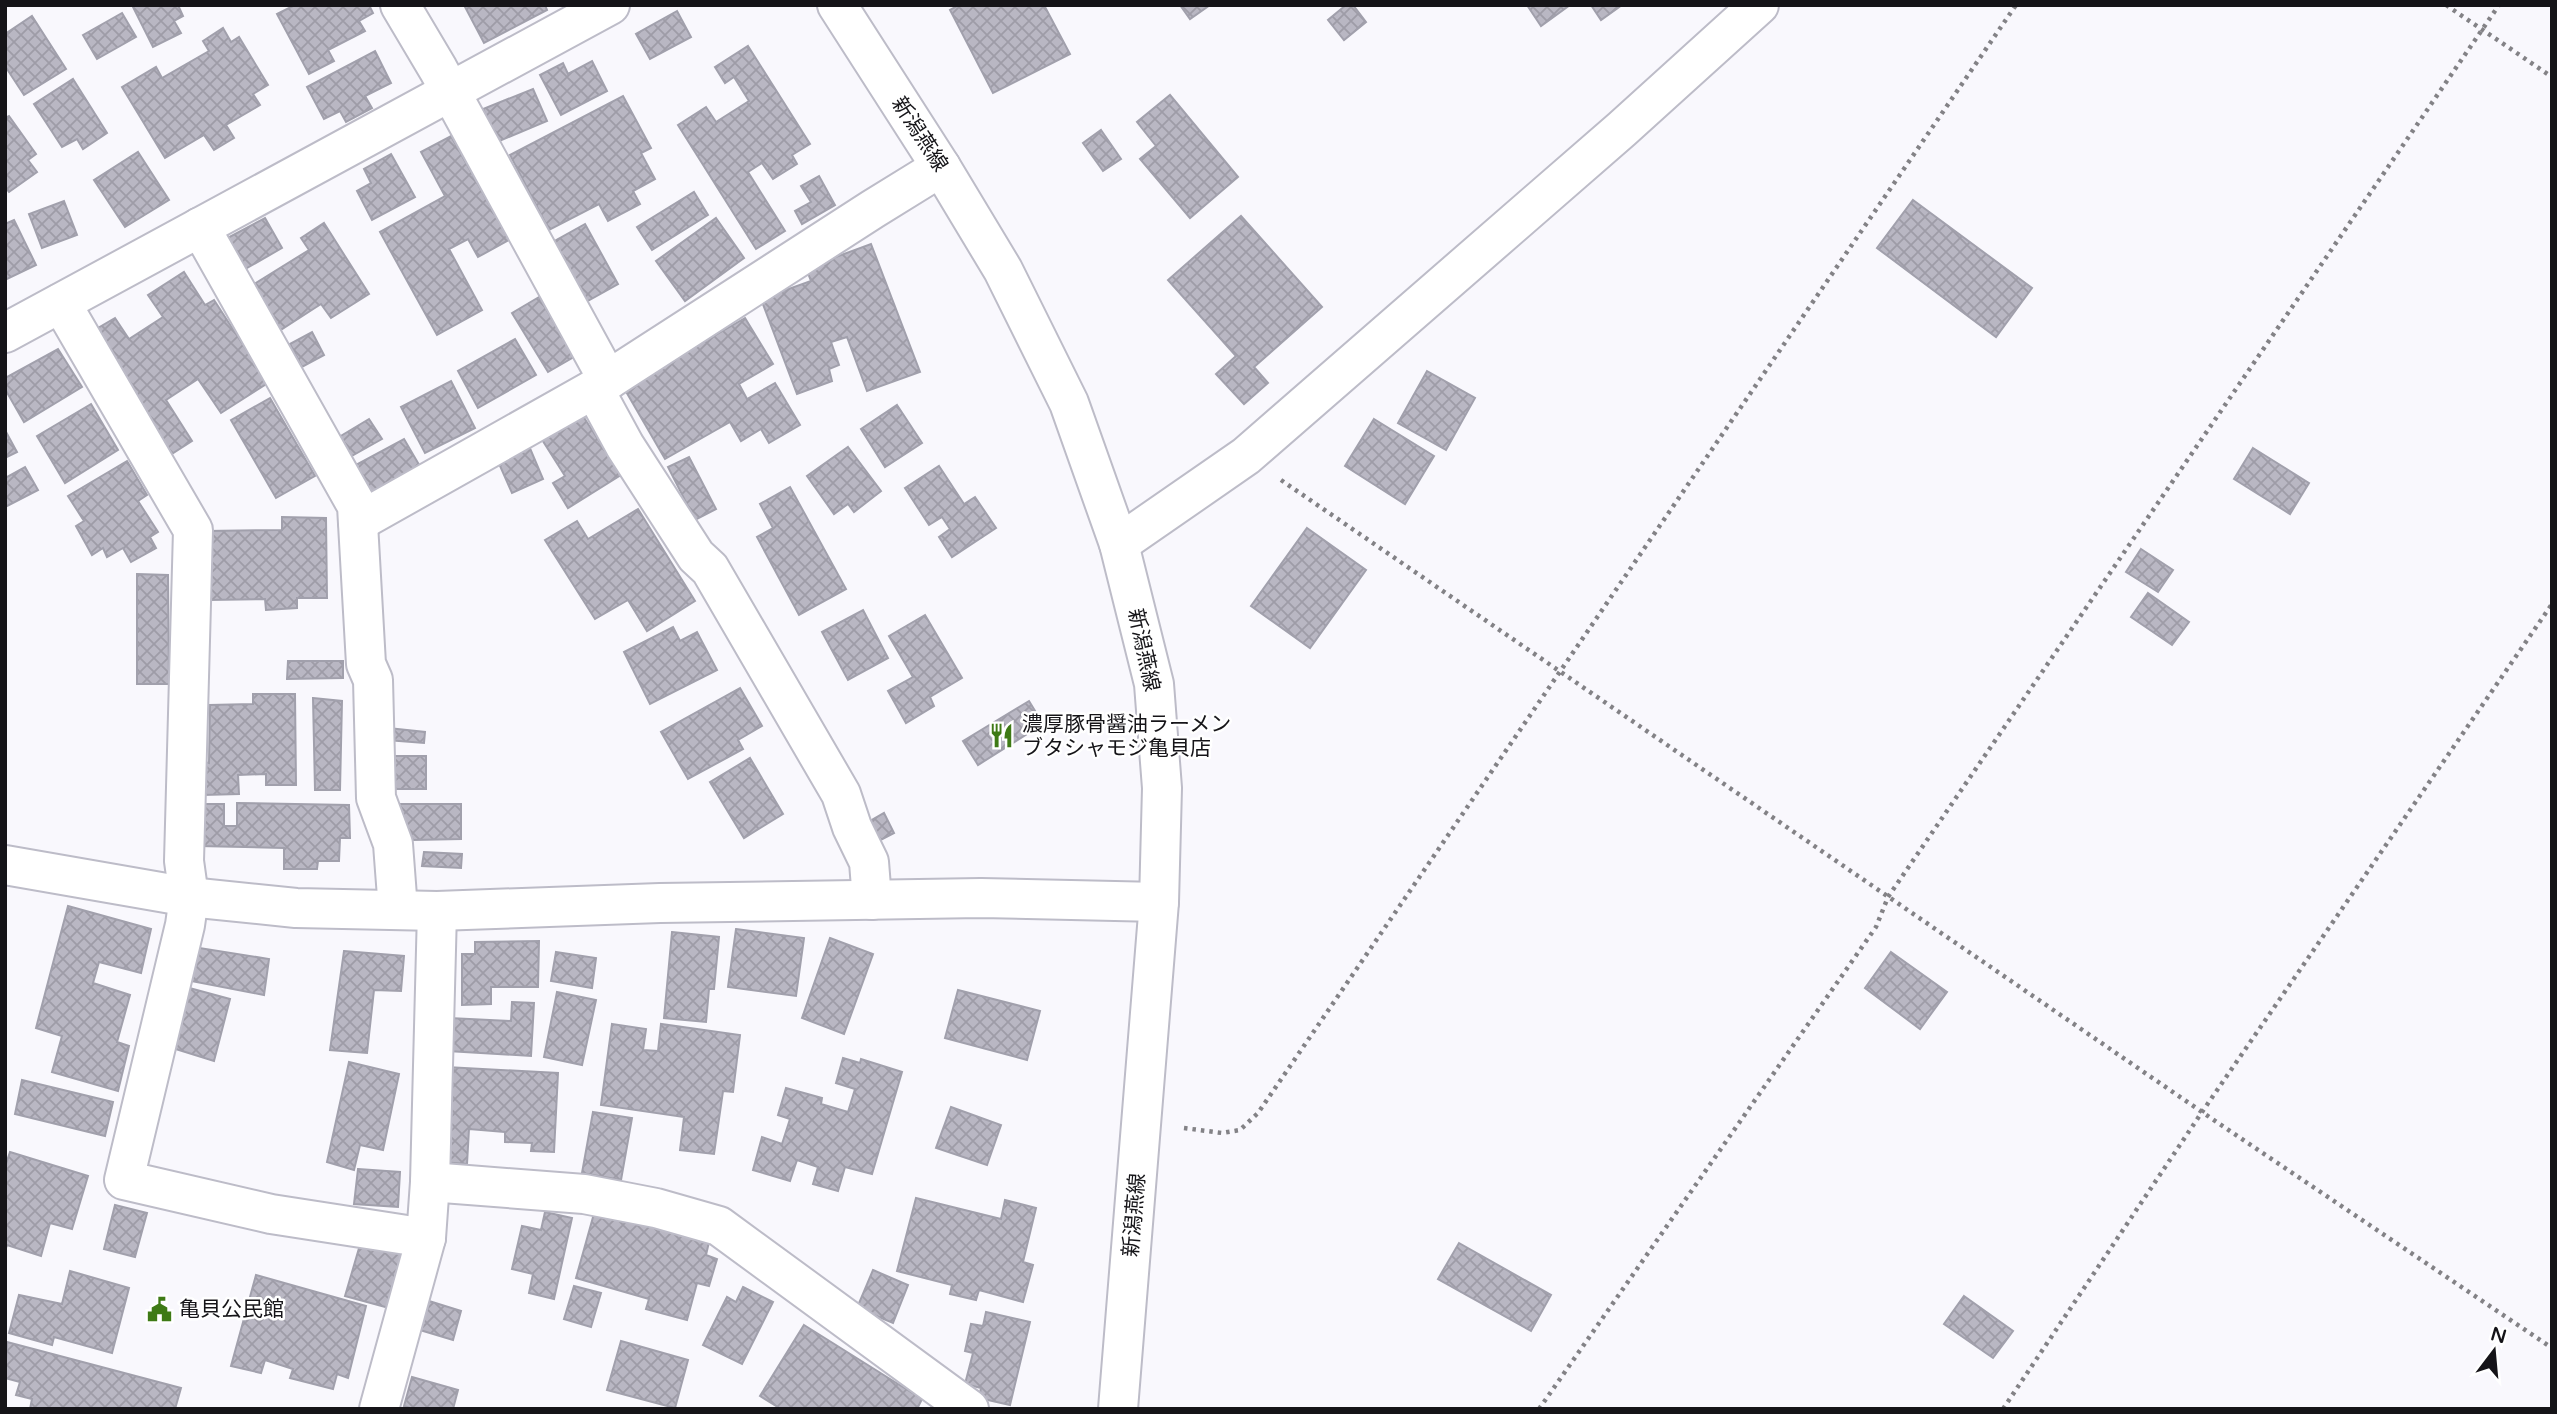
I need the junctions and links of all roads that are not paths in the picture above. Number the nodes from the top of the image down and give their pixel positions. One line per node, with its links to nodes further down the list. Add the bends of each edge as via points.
1 (400, 5): 5 (street)
2 (610, 5): 5 (street)
3 (837, 5): 6 (street, 新潟燕線)
4 (1759, 5): 12 (street, via 1246,456)
5 (450, 93): 7 (street); 10 (street)
6 (941, 167): 10 (street); 12 (street, 新潟燕線, via 1003,270 1069,403)
7 (200, 227): 8 (street); 11 (street, via 357,506)
8 (61, 303): 9 (street); 14 (street, via 193,530 184,861)
9 (5, 333)
10 (601, 384): 11 (street); 15 (street, via 625,446 696,556 710,569 841,794 869,862)
11 (358, 522): 17 (street, via 366,664 373,680 376,799 393,844)
12 (1119, 544): 16 (street, 新潟燕線, via 1154,684 1162,788)
13 (5, 865): 14 (street)
14 (189, 897): 17 (street, via 296,908); 20 (street, via 124,1180 271,1214)
15 (872, 900): 16 (street); 18 (street)
16 (1159, 902): 23 (street, 新潟燕線)
17 (398, 910): 18 (street)
18 (437, 911): 19 (street)
19 (430, 1182): 20 (street); 22 (street, via 584,1194 719,1226)
20 (426, 1238): 21 (street)
21 (379, 1409)
22 (969, 1409)
23 (1118, 1409)

